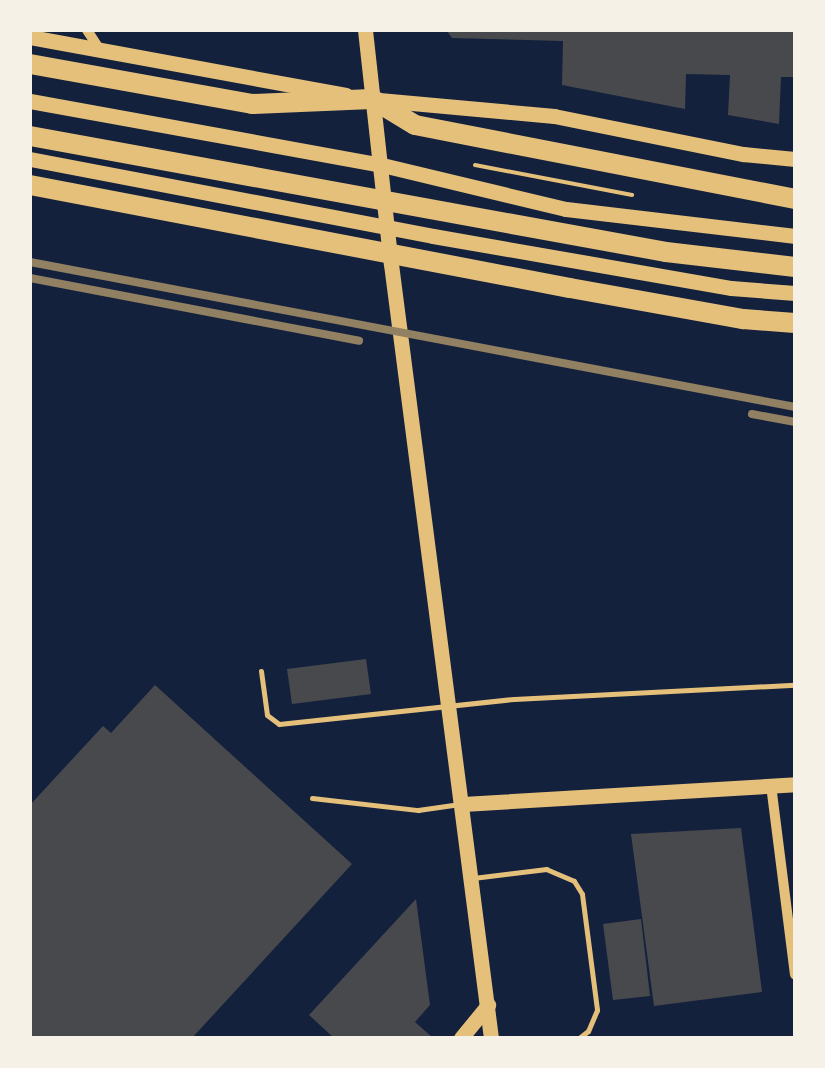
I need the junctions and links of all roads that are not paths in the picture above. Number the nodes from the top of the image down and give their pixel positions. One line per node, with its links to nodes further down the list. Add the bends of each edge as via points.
1 (87, 30): 4 (street)
2 (365, 30): 6 (main road)
3 (30, 37): 4 (main road)
4 (101, 51): 6 (main road)
5 (30, 64): 6 (highway, via 252,104)
6 (372, 99): 10 (main road, via 554,116); 11 (main road); 13 (highway, via 415,125)
7 (30, 101): 11 (main road)
8 (30, 136): 16 (highway, via 666,252)
9 (30, 159): 14 (main road)
10 (795, 159)
11 (378, 164): 14 (main road); 15 (main road, via 566,209)
12 (30, 185): 18 (highway, via 686,309)
13 (795, 198)
14 (387, 228): 17 (main road, via 731,288); 24 (main road)
15 (795, 236)
16 (795, 267)
17 (795, 293)
18 (795, 323)
19 (261, 671): 20 (lane, via 267,715 280,724 514,699)
20 (795, 684)
21 (795, 784): 22 (main road)
22 (771, 785): 24 (main road); 26 (street)
23 (312, 798): 24 (lane, via 418,810)
24 (464, 804): 25 (main road)
25 (472, 878): 27 (main road); 30 (lane, via 546,869 574,881 582,894 598,1010)
26 (795, 974)
27 (488, 1005): 28 (main road); 29 (main road)
28 (462, 1038)
29 (491, 1038)
30 (579, 1038)

